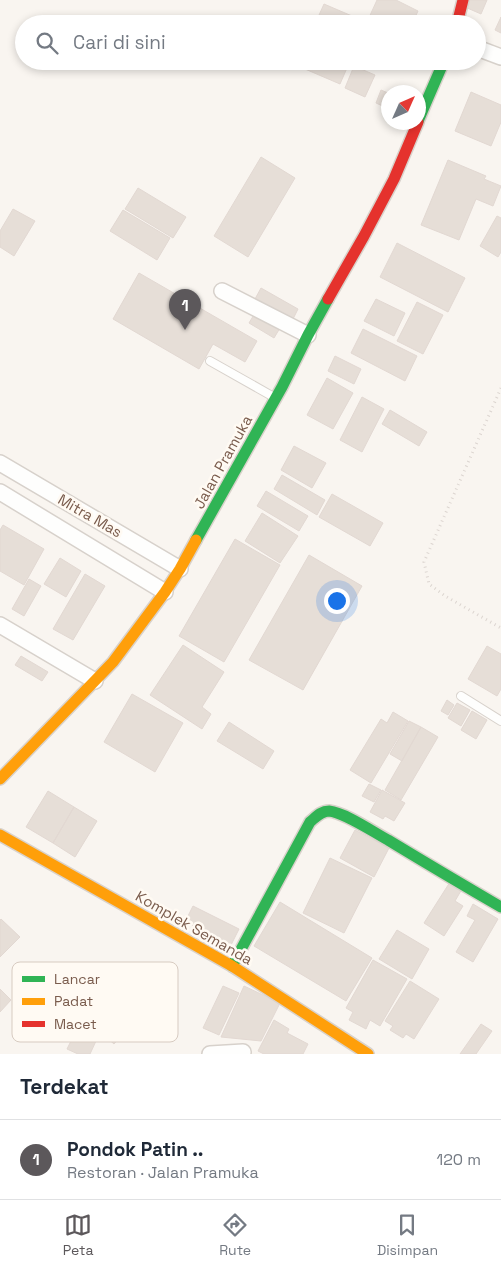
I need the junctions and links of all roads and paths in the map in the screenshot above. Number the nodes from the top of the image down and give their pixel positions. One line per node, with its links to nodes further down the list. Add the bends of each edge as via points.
1 (463, 0): 2 (main road)
2 (459, 15)
3 (486, 51): 4 (street)
4 (501, 57)
5 (440, 70): 6 (main road, Jalan Pramuka)
6 (426, 103)
7 (415, 130): 9 (main road, Jalan Pramuka, via 394,179)
8 (222, 290): 9 (street)
9 (308, 335): 12 (main road, Jalan Pramuka)
10 (210, 361): 12 (lane)
11 (501, 388): 18 (path, via 424,562 429,584)
12 (276, 398): 15 (main road, Jalan Pramuka)
13 (0, 463): 15 (street, Mitra Mas)
14 (0, 492): 16 (street, Mitra Mas)
15 (180, 569): 16 (main road, Jalan Pramuka)
16 (166, 592): 19 (main road, Jalan Pramuka)
17 (0, 625): 19 (street)
18 (501, 628)
19 (95, 681): 22 (main road, Jalan Pramuka)
20 (461, 696): 21 (lane)
21 (501, 721)
22 (0, 779)
23 (0, 835): 25 (main road, Komplek Semanda)
24 (501, 907): 25 (main road, via 362,824 339,813 322,812 310,822)
25 (232, 966): 28 (main road, Komplek Semanda)
26 (243, 1052): 27 (street)
27 (210, 1054)
28 (368, 1054)

